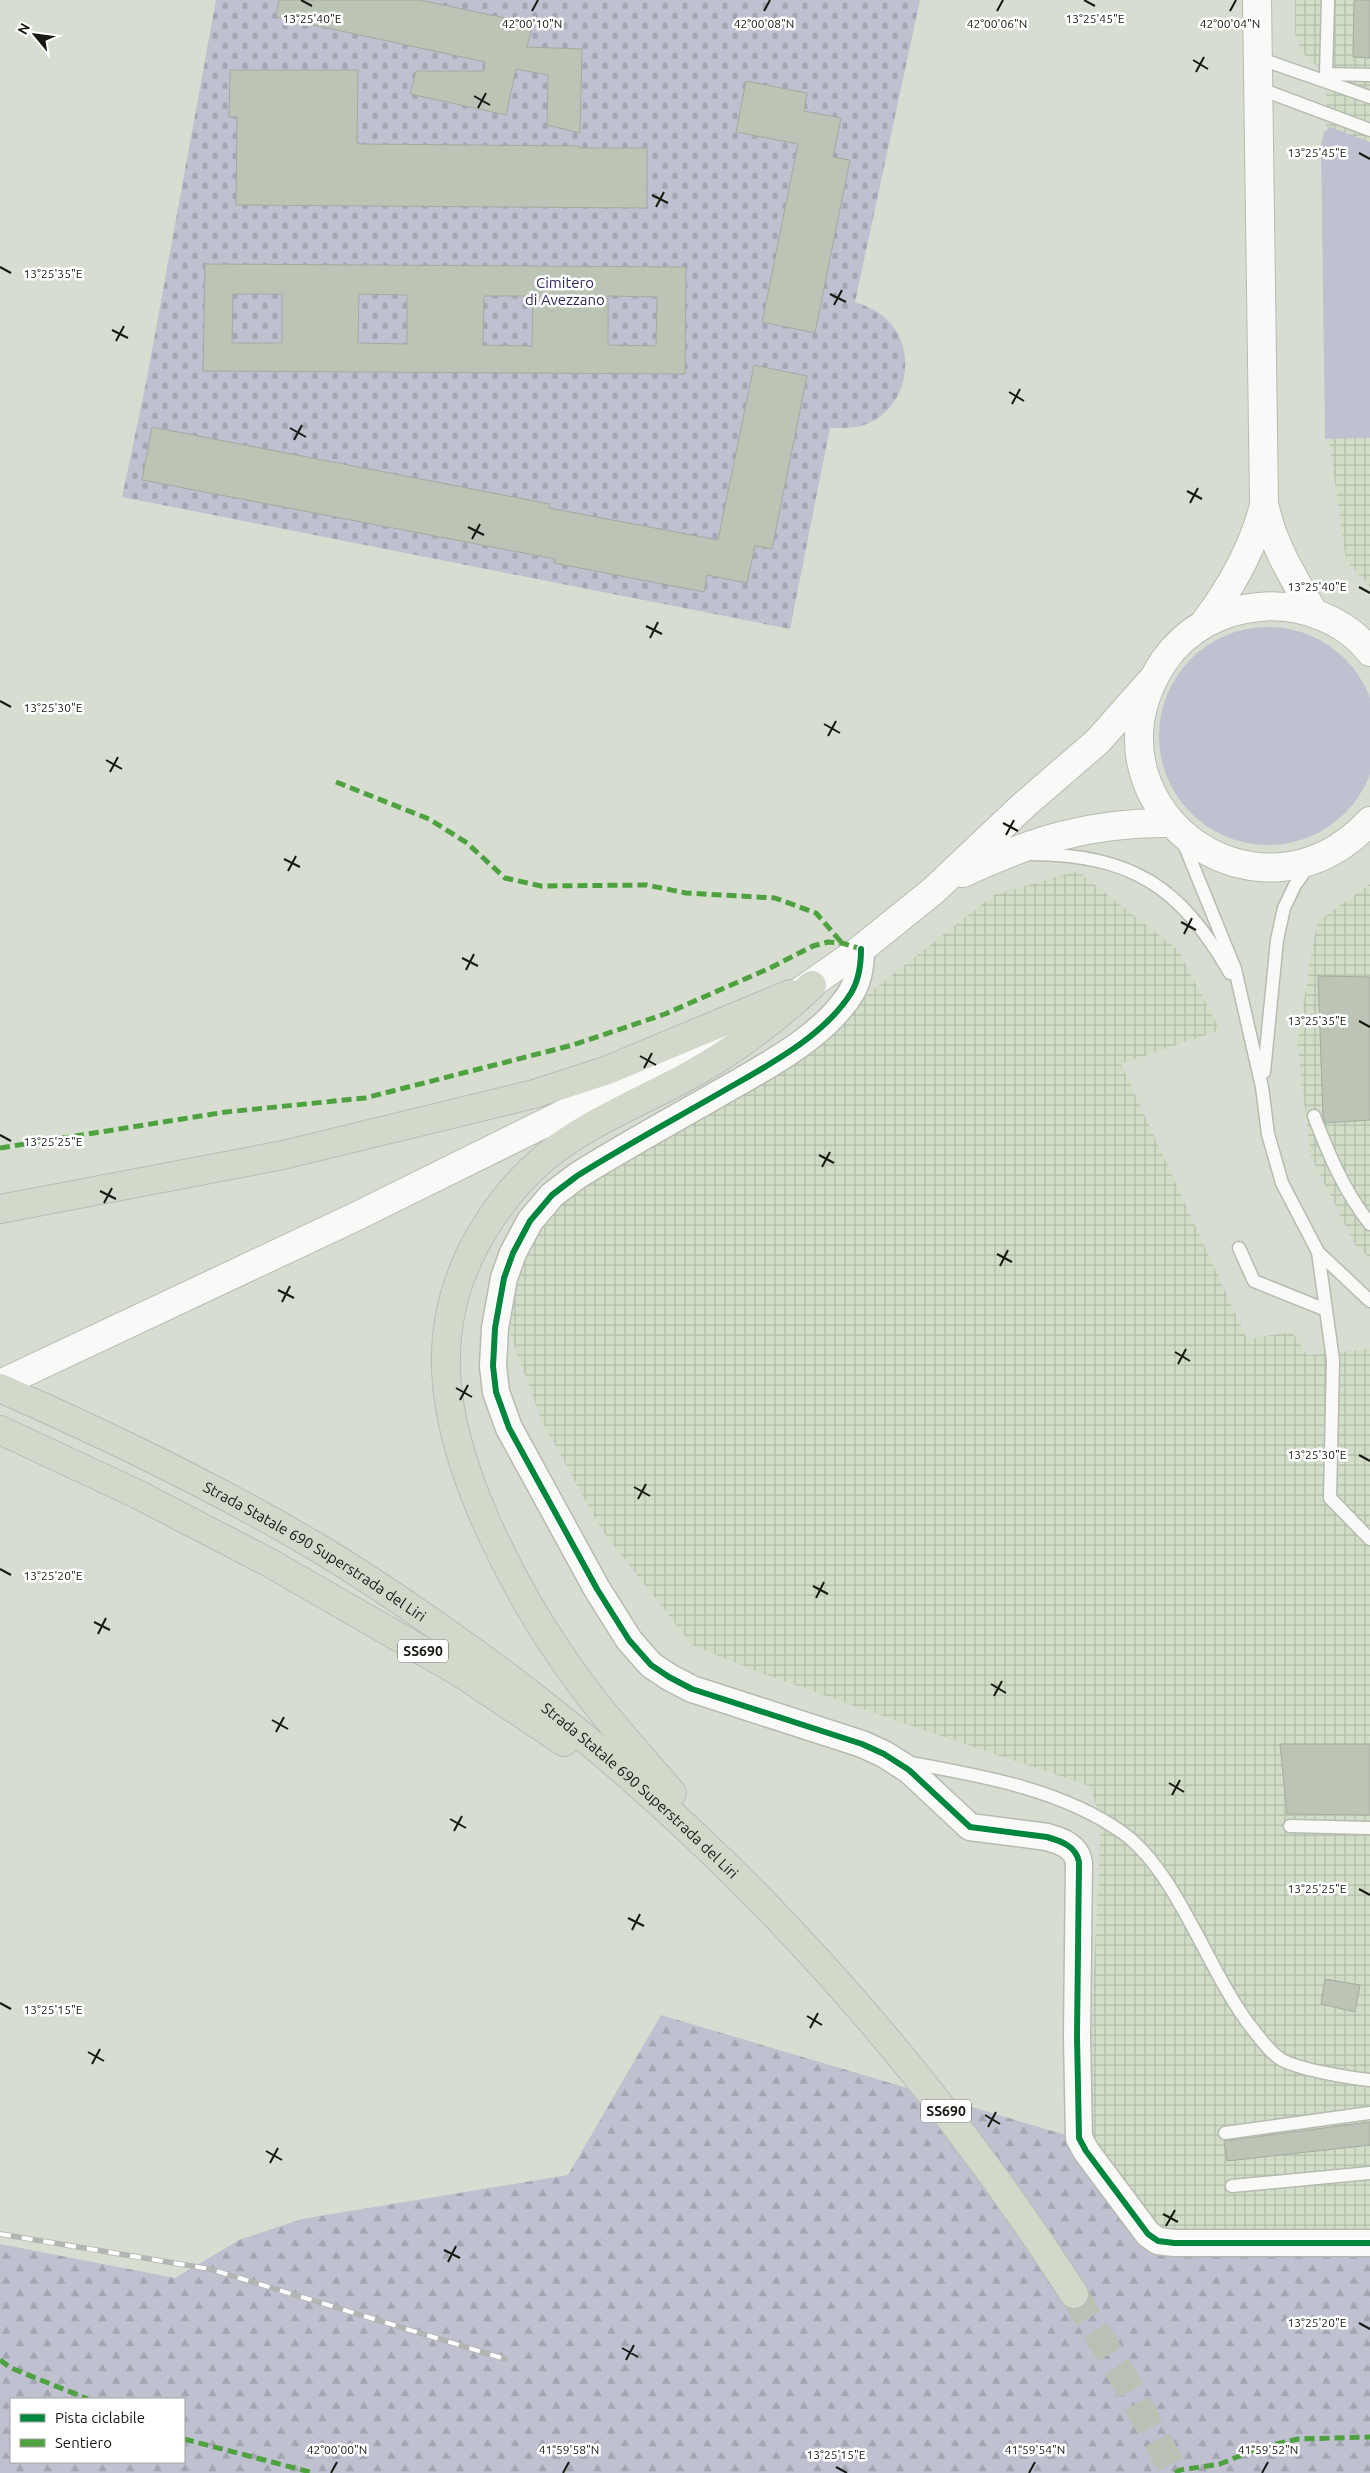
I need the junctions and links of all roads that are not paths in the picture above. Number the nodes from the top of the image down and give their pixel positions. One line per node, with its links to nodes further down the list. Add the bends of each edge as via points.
1 (1257, 0): 3 (main road)
2 (1328, 0): 4 (lane, via 1326,74)
3 (1258, 58): 5 (main road); 6 (lane)
4 (1370, 75)
5 (1258, 88): 7 (lane); 8 (main road)
6 (1370, 97)
7 (1370, 130)
8 (1264, 503): 9 (main road, via 1276,546); 10 (main road, via 1258,528 1237,576)
9 (1314, 613): 10 (main road, via 1277,605 1240,609); 11 (main road, via 1342,626)
10 (1205, 622): 12 (main road, via 1173,647)
11 (1370, 652)
12 (1151, 681): 14 (main road, via 1140,717 1140,755 1150,791); 17 (main road, via 1098,740)
13 (1370, 821): 16 (main road, via 1344,845)
14 (1175, 828): 15 (main road, via 1132,822 1073,832); 16 (main road, via 1208,853 1242,865 1277,868); 20 (lane, via 1223,936)
15 (992, 860): 17 (main road); 20 (lane, via 1028,854 1066,854 1105,861 1138,873 1166,892 1191,916 1215,947)
16 (1312, 861): 21 (lane, via 1284,908 1277,940)
17 (933, 891): 18 (main road)
18 (861, 950): 19 (main road); 32 (street, via 860,970 850,993 835,1013 807,1038 767,1066 577,1176 546,1201 523,1232 504,1278 494,1328 493,1366 498,1398 513,1436 597,1590 651,1665 692,1689 858,1742)
19 (812, 985): 23 (highway, via 644,1056 542,1092 283,1155); 29 (main road, via 705,1046); 35 (highway, via 781,1014 730,1051 584,1131 526,1174 495,1212 467,1261 452,1305 446,1361 450,1419 462,1462 500,1552 546,1633 618,1730)
20 (1241, 992): 21 (lane)
21 (1262, 1087): 26 (lane, via 1268,1134 1282,1183)
22 (1314, 1116): 24 (lane, via 1328,1154 1352,1202)
23 (0, 1209)
24 (1370, 1224)
25 (1239, 1248): 28 (lane, via 1254,1281)
26 (1318, 1252): 27 (lane); 28 (lane)
27 (1370, 1301)
28 (1326, 1310): 31 (lane, via 1333,1360 1330,1498)
29 (0, 1386): 35 (highway, Strada Statale 690 Superstrada del Liri / SS690, via 198,1480 380,1586 480,1656 620,1766)
30 (0, 1430): 35 (highway, Strada Statale 690 Superstrada del Liri / SS690, via 137,1494 270,1563 490,1692 618,1784)
31 (1370, 1540)
32 (895, 1760): 36 (lane, via 973,1774 1058,1798 1086,1810 1124,1833 1160,1874 1235,2007 1280,2058 1345,2078); 41 (street, via 970,1827 1047,1837 1066,1844 1078,1855 1079,2138 1148,2234 1158,2241 1174,2243)
33 (1290, 1826): 34 (lane)
34 (1370, 1828)
35 (801, 1941): 42 (highway, Strada Statale 690 Superstrada del Liri / SS690, via 943,2108)
36 (1370, 2080)
37 (1370, 2113): 38 (lane)
38 (1225, 2133)
39 (1370, 2173): 40 (lane)
40 (1232, 2186)
41 (1370, 2243)
42 (1074, 2294)

